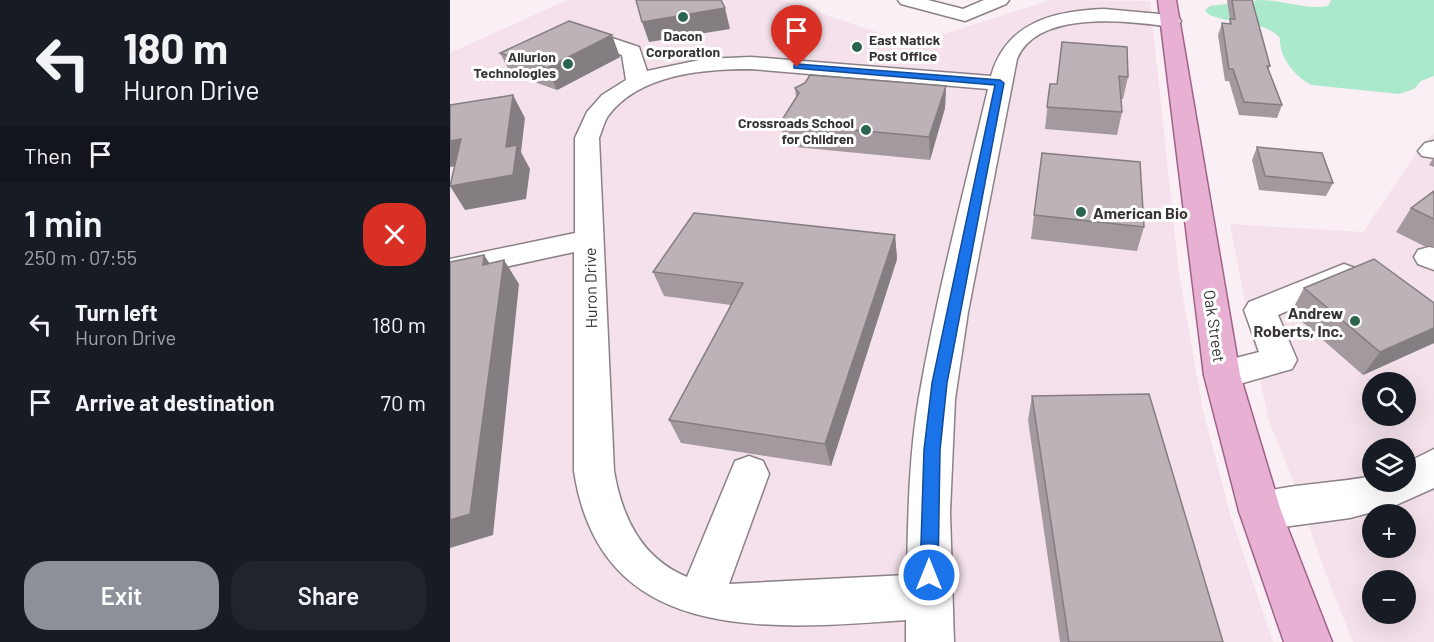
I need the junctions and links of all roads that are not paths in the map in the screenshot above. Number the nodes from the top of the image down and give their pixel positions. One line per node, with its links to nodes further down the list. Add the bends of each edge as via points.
1 (907, 0): 3 (street)
2 (1000, 0): 3 (street, via 965,15)
3 (944, 4)
4 (1169, 10): 7 (street, via 1098,13 1060,20 1017,43 1009,54); 11 (main road, Oak Street)
5 (570, 31): 6 (street, via 632,51)
6 (638, 83): 7 (street, Huron Drive, via 692,66 733,62); 8 (street, Huron Drive, via 609,99 589,129)
7 (1000, 83): 15 (street, via 938,391 930,491)
8 (589, 239): 10 (street); 16 (street, Huron Drive, via 594,471 600,507 616,547 635,567 672,594)
9 (1372, 263): 11 (street, via 1260,310 1280,360)
10 (450, 269)
11 (1222, 375): 14 (main road, Oak Street)
12 (1434, 467): 14 (street, via 1408,484 1382,493)
13 (749, 474): 16 (street)
14 (1260, 511): 18 (main road, Oak Street)
15 (929, 596): 16 (street, Huron Drive, via 777,606); 17 (street)
16 (699, 604)
17 (930, 642)
18 (1308, 642)

